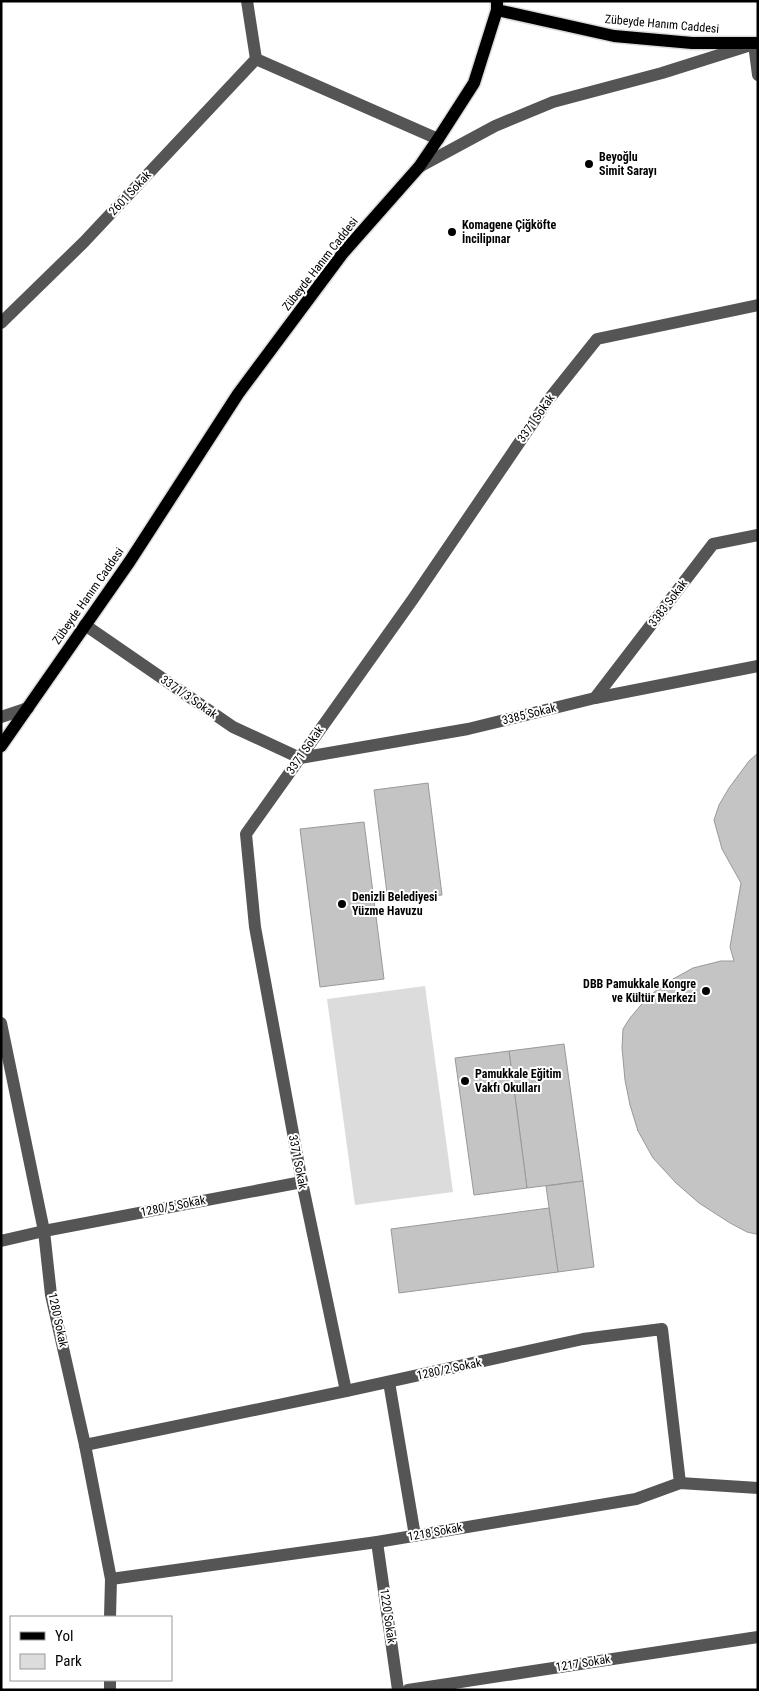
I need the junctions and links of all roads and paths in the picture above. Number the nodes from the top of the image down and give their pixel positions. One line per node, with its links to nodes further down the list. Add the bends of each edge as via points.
1 (247, 1): 4 (street)
2 (497, 6): 3 (main road, Zübeyde Hanım Caddesi, via 614,36 692,43); 6 (main road, Zübeyde Hanım Caddesi, via 474,83)
3 (756, 44): 5 (street); 7 (street, via 553,102 496,126)
4 (256, 59): 6 (street); 9 (street, 2601 Sokak, via 84,242)
5 (758, 75)
6 (438, 139): 7 (main road, Zübeyde Hanım Caddesi)
7 (419, 167): 11 (main road, Zübeyde Hanım Caddesi, via 343,253 238,394)
8 (758, 305): 17 (street, 3371 Sokak, via 597,339 549,398)
9 (1, 323)
10 (758, 535): 13 (street, 3383 Sokak, via 713,544)
11 (85, 625): 14 (main road, Zübeyde Hanım Caddesi); 17 (street, 3371/3 Sokak, via 233,727)
12 (758, 666): 13 (street, 3385 Sokak)
13 (595, 698): 17 (street, 3385 Sokak, via 468,729)
14 (28, 708): 15 (street); 16 (main road, Zübeyde Hanım Caddesi)
15 (1, 716)
16 (1, 746)
17 (300, 758): 19 (street, 3371 Sokak, via 246,834 255,926)
18 (1, 1023): 20 (street, 1280 Sokak)
19 (302, 1182): 20 (street, 1280/5 Sokak); 23 (street, 3371 Sokak)
20 (44, 1231): 21 (street, 1280/5 Sokak); 24 (street, 1280 Sokak, via 51,1295)
21 (1, 1241)
22 (388, 1382): 23 (street, 1280/2 Sokak); 25 (street, 1280/2 Sokak, via 582,1340 662,1329); 27 (street)
23 (346, 1391): 24 (street, 1280/2 Sokak)
24 (85, 1445): 29 (street, 1280 Sokak)
25 (680, 1483): 26 (street, 1218 Sokak); 27 (street, 1218 Sokak, via 636,1499)
26 (758, 1488)
27 (415, 1536): 28 (street, 1218 Sokak)
28 (377, 1542): 29 (street, 1218 Sokak); 32 (street, 1220 Sokak)
29 (111, 1579): 30 (street, 1280 Sokak)
30 (110, 1616)
31 (758, 1637): 33 (street, 1217 Sokak)
32 (398, 1690)
33 (408, 1690)

